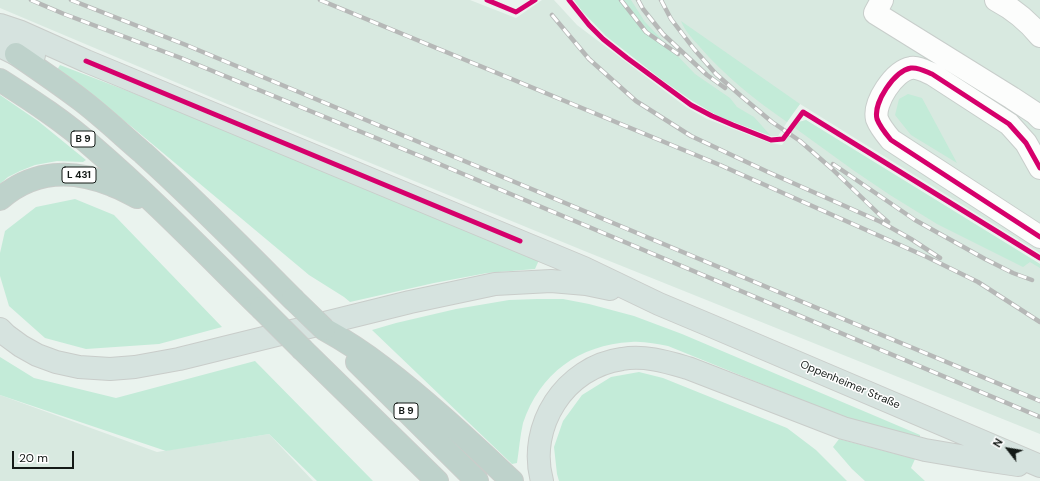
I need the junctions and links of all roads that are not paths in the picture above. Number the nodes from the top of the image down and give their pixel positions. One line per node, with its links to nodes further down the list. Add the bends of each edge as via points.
1 (882, 0): 8 (street, via 875,13)
2 (996, 0): 4 (street, via 1021,17)
3 (0, 25): 6 (main road)
4 (1040, 36)
5 (8, 50): 6 (main road); 15 (highway, B 9, bridge, via 81,100 111,125 225,230)
6 (86, 61): 13 (main road, via 584,268)
7 (0, 80): 11 (highway, B 9, via 94,147)
8 (1040, 118)
9 (1040, 168): 12 (street, via 1026,143 1009,124 921,69 911,68 900,73 885,90 879,102 877,119 891,140)
10 (0, 199): 11 (highway, L 431, via 34,179 67,174 112,185)
11 (158, 207): 17 (highway, B 9, bridge)
12 (1040, 237)
13 (659, 304): 14 (main road, via 613,289 586,284 550,281 495,284 410,302 179,359 110,369 79,367 56,362 20,346); 16 (main road, Oppenheimer Straße)
14 (0, 329)
15 (334, 337): 18 (highway, B 9); 19 (highway, via 381,366 410,389)
16 (1040, 467): 20 (main road, via 909,446 843,428 688,368 636,358 609,361 595,367 566,387 550,411 540,440 538,456)
17 (437, 481)
18 (477, 481)
19 (512, 481)
20 (542, 481)

